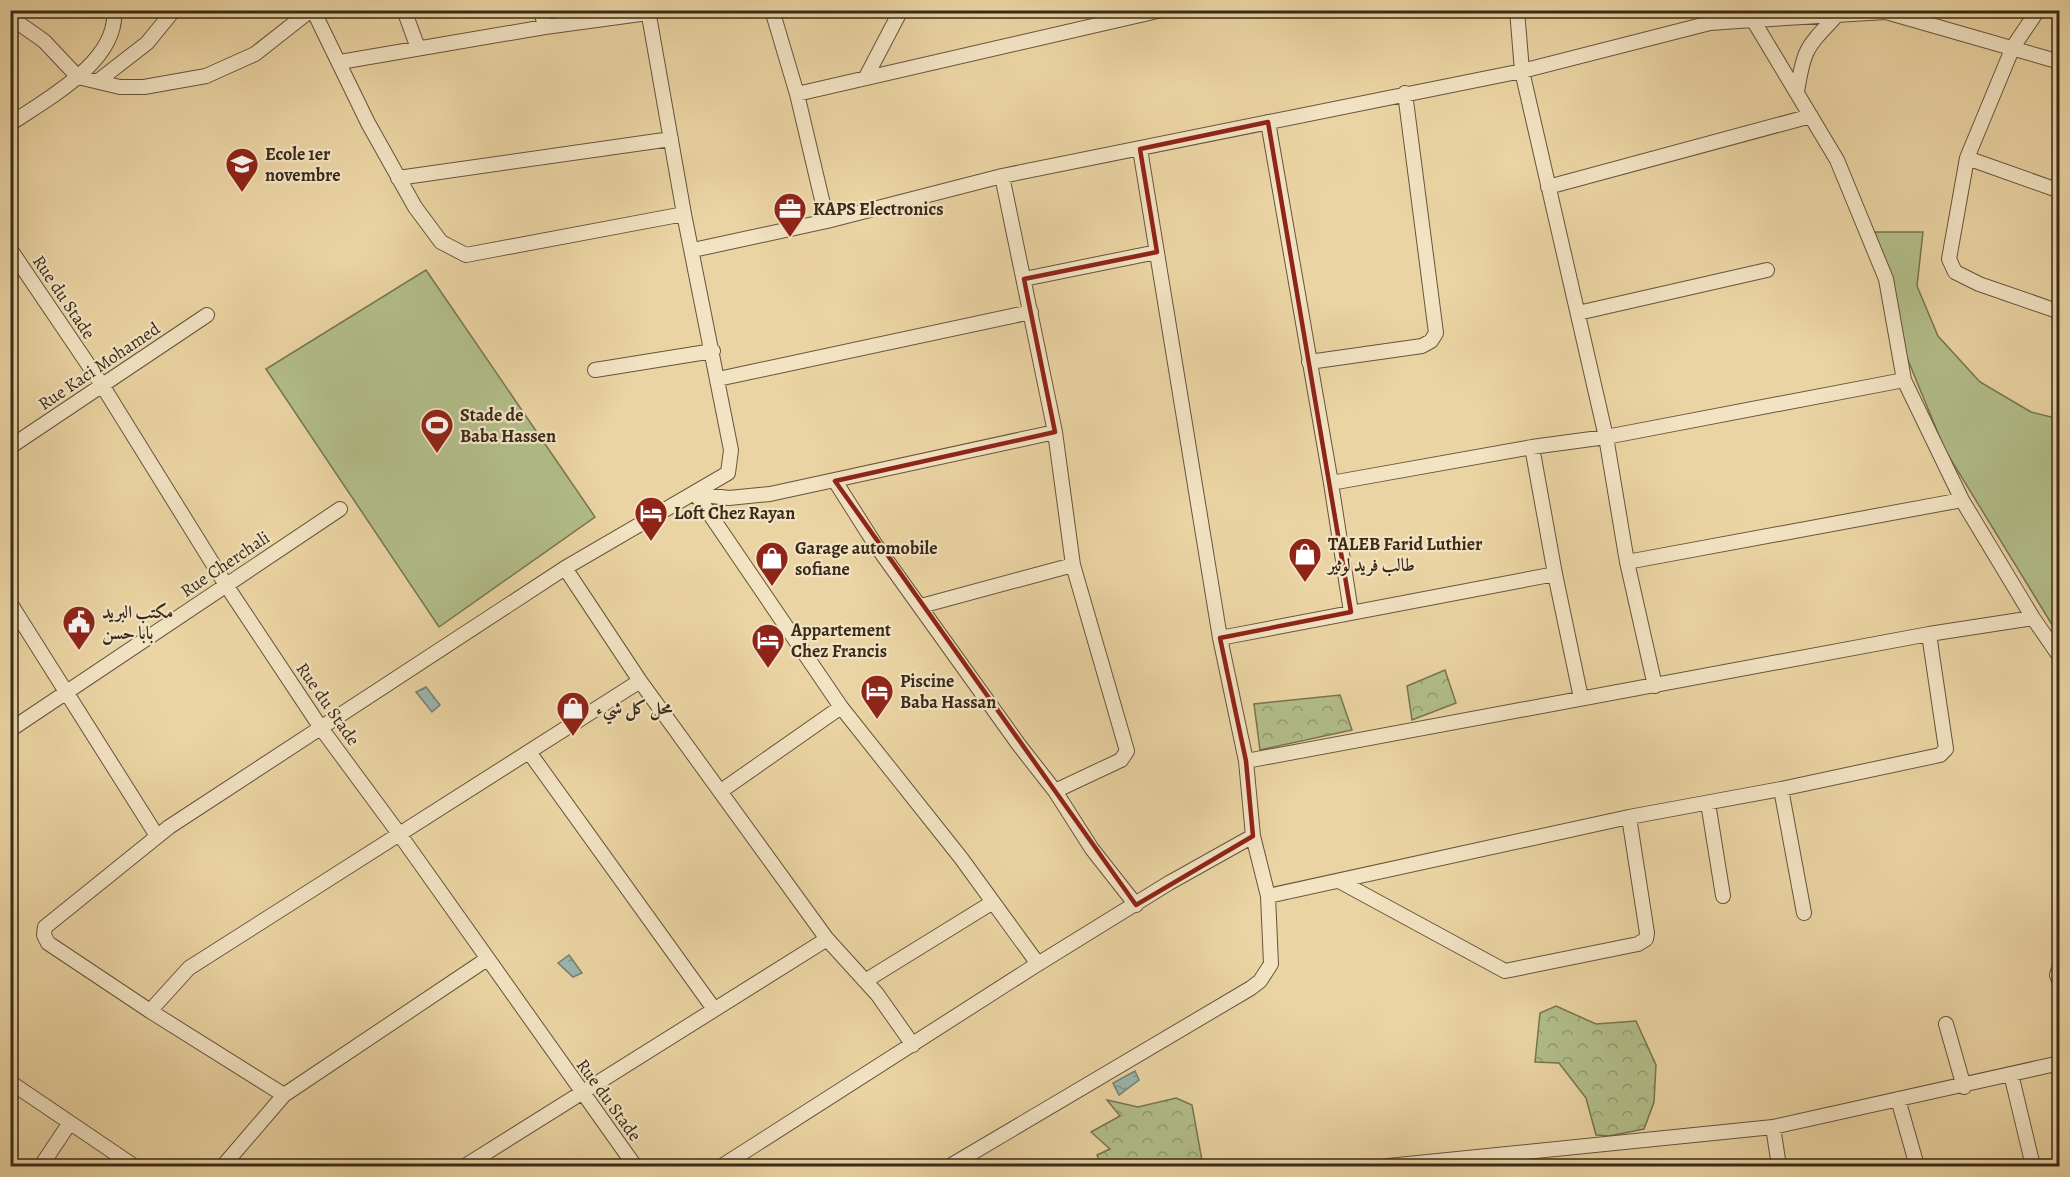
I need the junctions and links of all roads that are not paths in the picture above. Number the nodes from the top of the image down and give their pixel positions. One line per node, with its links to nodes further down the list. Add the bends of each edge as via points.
1 (114, 10): 21 (street, via 116,25 103,52)
2 (174, 10): 23 (street, via 147,43)
3 (312, 10): 18 (street); 23 (street, via 255,54 206,76 144,87 120,87)
4 (404, 10): 17 (street)
5 (541, 10): 15 (street)
6 (772, 10): 26 (street)
7 (901, 10): 22 (street)
8 (1162, 10): 22 (street)
9 (1517, 10): 20 (street)
10 (2038, 10): 16 (street)
11 (648, 12): 15 (street); 30 (street)
12 (1838, 14): 14 (street); 16 (street, via 1886,12); 24 (street, via 1802,57)
13 (10, 17): 21 (street, via 44,41)
14 (1753, 20): 20 (street, via 1710,23); 24 (street)
15 (545, 27): 17 (street)
16 (2013, 46): 19 (street); 32 (street)
17 (418, 48): 18 (street)
18 (340, 62): 34 (street)
19 (2060, 62)
20 (1522, 71): 25 (street); 35 (street)
21 (78, 77): 23 (street); 29 (street)
22 (866, 77): 26 (street)
23 (98, 81)
24 (1797, 92): 27 (street)
25 (1405, 93): 28 (street); 49 (street, via 1436,333 1422,345)
26 (797, 94): 38 (street)
27 (1811, 116): 35 (street); 52 (street, via 1837,160 1886,279)
28 (1268, 122): 31 (street); 49 (street)
29 (10, 124)
30 (671, 139): 34 (street); 37 (street)
31 (1140, 149): 33 (street); 41 (street)
32 (1967, 158): 36 (street); 45 (street, via 1949,259 1955,272)
33 (1002, 177): 38 (street); 43 (street)
34 (398, 178): 37 (street, via 441,242 466,255)
35 (1548, 187): 46 (street)
36 (2060, 191)
37 (684, 214): 40 (street)
38 (827, 221): 40 (street)
39 (10, 249): 53 (street, Rue du Stade)
40 (693, 250): 48 (street)
41 (1157, 252): 43 (street); 73 (street)
42 (1767, 270): 46 (street)
43 (1024, 279): 44 (street)
44 (1031, 312): 51 (street); 54 (street)
45 (2060, 312)
46 (1578, 313): 55 (street)
47 (207, 315): 53 (street, Rue Kaci Mohamed)
48 (713, 351): 50 (street); 51 (street)
49 (1309, 362): 59 (street)
50 (595, 370)
51 (718, 379): 60 (street, via 731,450 728,473)
52 (1904, 380): 55 (street); 61 (street)
53 (102, 385): 56 (street, Rue Kaci Mohamed); 67 (street, Rue du Stade)
54 (1056, 432): 58 (street); 64 (street)
55 (1606, 437): 57 (street); 63 (street)
56 (10, 447)
57 (1532, 447): 59 (street); 66 (street)
58 (835, 481): 60 (street, via 729,498); 69 (street)
59 (1331, 483): 70 (street)
60 (696, 494): 65 (street); 79 (street)
61 (1962, 500): 63 (street); 71 (street)
62 (340, 509): 67 (street, Rue Cherchali)
63 (1627, 562): 76 (street)
64 (1073, 565): 69 (street); 85 (street, via 1127,751 1121,760)
65 (565, 568): 75 (street); 80 (street)
66 (1555, 574): 70 (street); 78 (street)
67 (226, 585): 77 (street, Rue Cherchali); 80 (street, Rue du Stade)
68 (10, 603): 77 (street)
69 (921, 606): 85 (street)
70 (1351, 612): 73 (street)
71 (2032, 618): 72 (street); 74 (street)
72 (1929, 634): 76 (street); 84 (street, via 1944,753)
73 (1220, 638): 83 (street)
74 (2060, 657)
75 (640, 681): 82 (street); 86 (street)
76 (1655, 686): 78 (street)
77 (66, 693): 81 (street, Rue Cherchali); 90 (street)
78 (1581, 698): 83 (street)
79 (841, 707): 86 (street); 95 (street)
80 (321, 728): 89 (street, Rue du Stade); 90 (street)
81 (10, 730)
82 (529, 752): 89 (street); 104 (street)
83 (1246, 761): 91 (street)
84 (1781, 789): 87 (street); 97 (street)
85 (1055, 790): 96 (street, via 1092,849)
86 (721, 791): 98 (street)
87 (1708, 803): 88 (street); 93 (street)
88 (1629, 817): 92 (street); 92 (street, via 1647,933 1646,939 1638,944 1505,971)
89 (400, 835): 99 (street, Rue du Stade); 105 (street, via 189,968)
90 (157, 836): 105 (street, via 45,927 44,935 48,943)
91 (1253, 836): 94 (street); 96 (street)
92 (1341, 882): 94 (street)
93 (1723, 896)
94 (1268, 897): 123 (street, via 1271,964 1260,981)
95 (993, 902): 100 (street); 102 (street)
96 (1136, 905): 100 (street)
97 (1804, 913)
98 (827, 939): 102 (street); 104 (street)
99 (487, 959): 112 (street, Rue du Stade); 113 (street)
100 (1038, 964): 107 (street)
101 (2060, 964): 103 (street, via 2056,975)
102 (865, 981): 107 (street)
103 (2060, 983)
104 (714, 1009): 112 (street)
105 (150, 1011): 113 (street)
106 (1946, 1024): 111 (street)
107 (913, 1045): 122 (street)
108 (2060, 1064): 109 (street)
109 (2011, 1074): 111 (street); 127 (street)
110 (10, 1082): 115 (street)
111 (1964, 1087): 114 (street)
112 (581, 1092): 120 (street); 121 (street, Rue du Stade)
113 (284, 1095): 119 (street)
114 (1898, 1099): 116 (street); 126 (street)
115 (69, 1124): 117 (street); 118 (street)
116 (1773, 1127): 124 (street); 125 (street)
117 (40, 1167)
118 (134, 1167)
119 (223, 1167)
120 (465, 1167)
121 (634, 1167)
122 (722, 1167)
123 (950, 1167)
124 (1388, 1167)
125 (1779, 1167)
126 (1917, 1167)
127 (2033, 1167)

